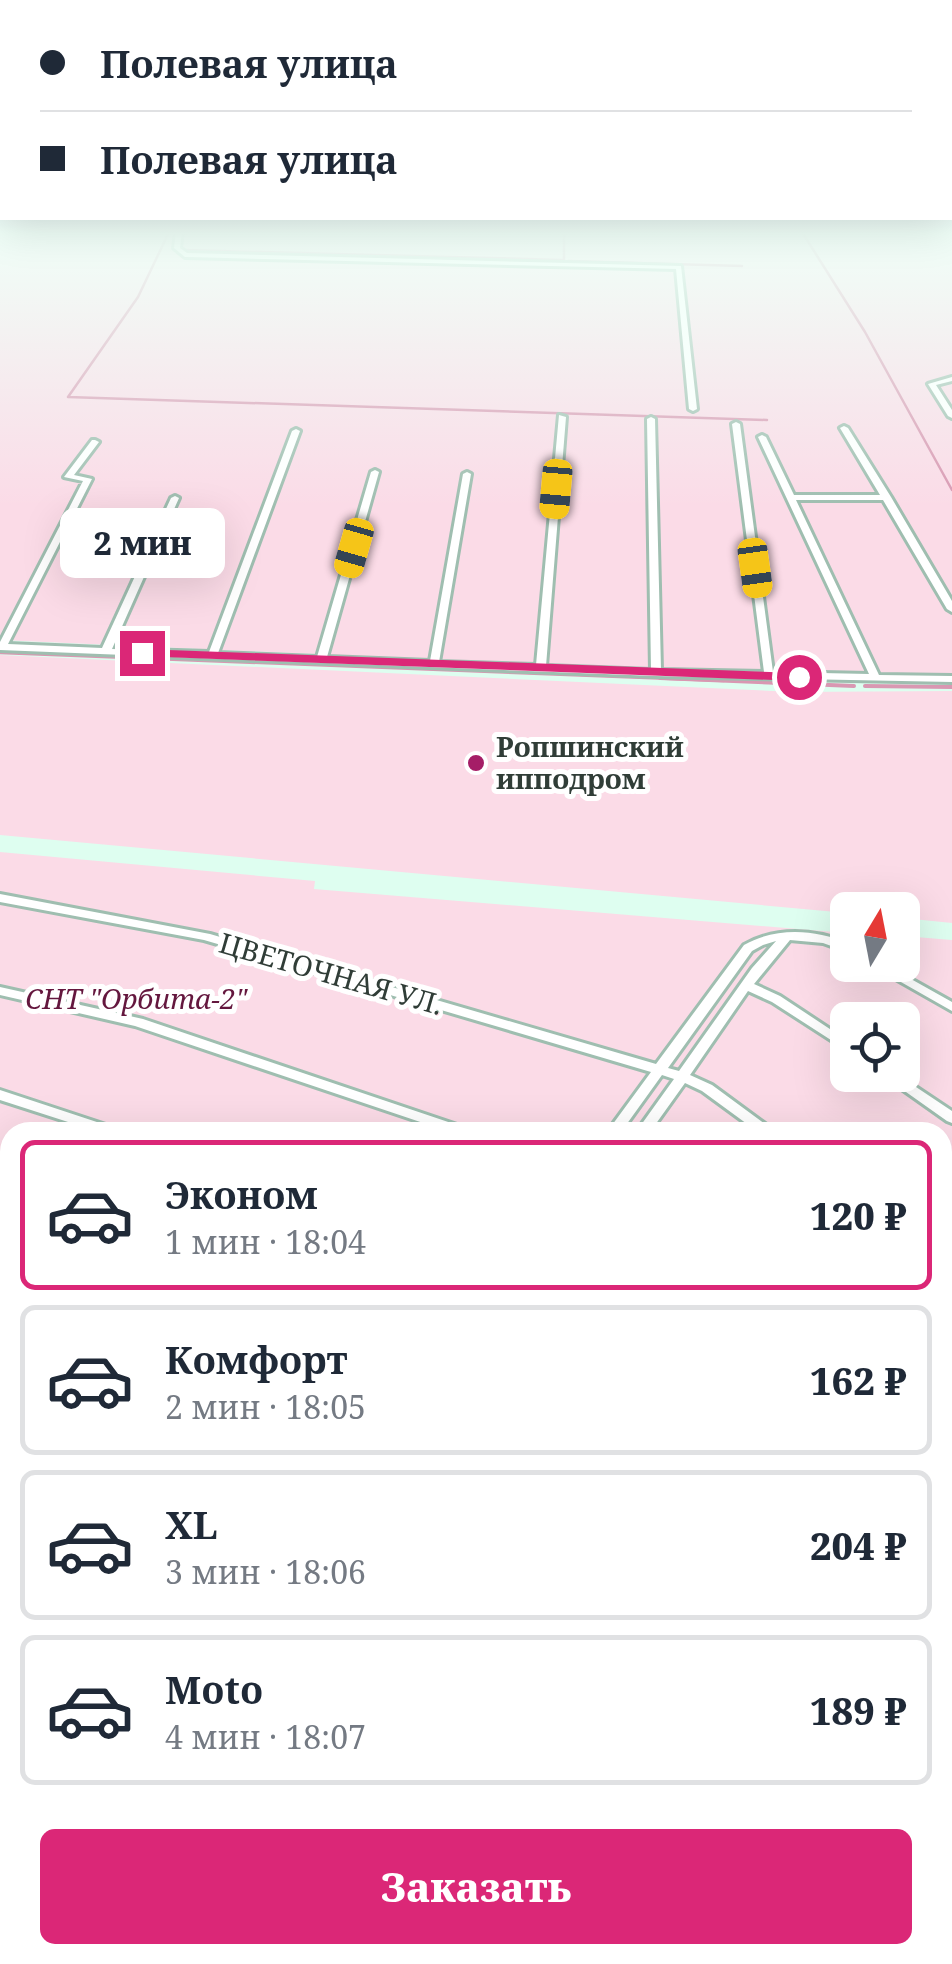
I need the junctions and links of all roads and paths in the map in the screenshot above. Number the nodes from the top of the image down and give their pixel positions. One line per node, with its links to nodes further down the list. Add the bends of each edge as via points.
1 (685, 324): 3 (street)
2 (952, 380): 5 (street, via 932,384)
3 (693, 408)
4 (562, 416): 23 (street)
5 (952, 416)
6 (651, 419): 24 (street)
7 (736, 424): 25 (street)
8 (844, 428): 16 (street)
9 (296, 432): 20 (street)
10 (762, 437): 15 (street)
11 (95, 442): 18 (street, via 68,477 88,479)
12 (375, 472): 21 (street)
13 (467, 474): 22 (street)
14 (175, 498): 19 (street)
15 (791, 498): 16 (street); 26 (street)
16 (888, 498): 17 (street)
17 (952, 610)
18 (1, 647): 19 (street)
19 (106, 651): 20 (street)
20 (212, 656): 21 (street)
21 (321, 661): 22 (street)
22 (434, 664): 23 (street)
23 (542, 669): 24 (street)
24 (656, 673): 25 (street)
25 (769, 676): 26 (street)
26 (876, 679): 27 (street)
27 (952, 679)
28 (0, 898): 36 (street, ЦВЕТОЧНАЯ УЛ., via 206,937)
29 (784, 938): 30 (street); 32 (street); 36 (street, via 770,936 748,948)
30 (830, 942)
31 (907, 982): 34 (street)
32 (746, 985): 35 (street); 37 (street)
33 (0, 991): 42 (street, via 138,1022)
34 (952, 1007)
35 (830, 1035)
36 (658, 1069): 37 (street, ЦВЕТОЧНАЯ УЛ.); 43 (street)
37 (684, 1077): 44 (street); 45 (street, ЦВЕТОЧНАЯ УЛ.)
38 (914, 1092): 40 (street)
39 (0, 1095): 41 (street)
40 (952, 1118)
41 (82, 1122)
42 (434, 1122)
43 (621, 1122)
44 (650, 1122)
45 (753, 1122)

